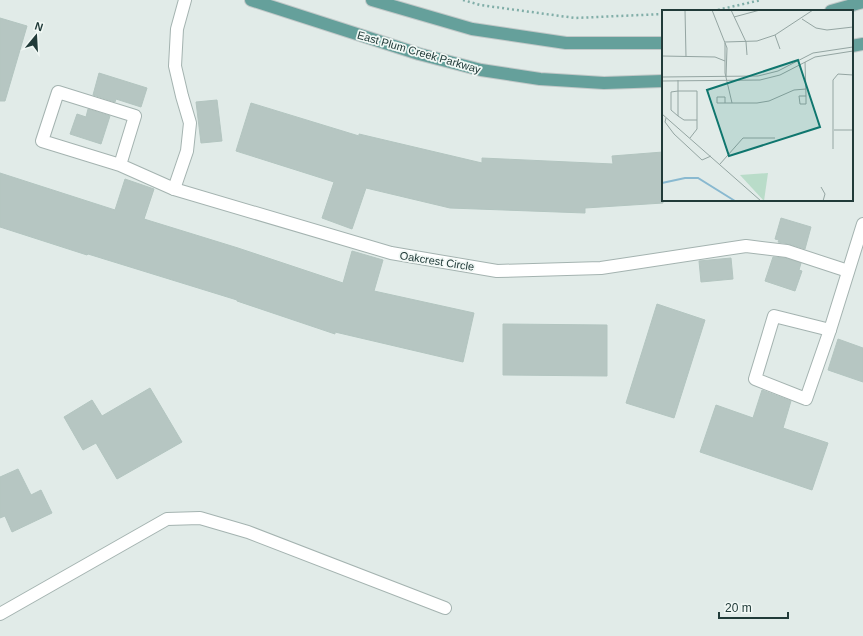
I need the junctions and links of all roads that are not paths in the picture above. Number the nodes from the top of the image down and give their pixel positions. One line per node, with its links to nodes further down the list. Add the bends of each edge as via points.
1 (185, 0): 11 (street, via 177,29 176,66 190,123 187,151)
2 (251, 0): 9 (main road, East Plum Creek Parkway, via 419,54 481,70 540,79 604,83)
3 (372, 0): 6 (main road, via 472,29 566,43)
4 (863, 2): 5 (main road)
5 (835, 10)
6 (662, 43)
7 (863, 44): 8 (main road)
8 (853, 46)
9 (662, 81)
10 (120, 165): 10 (street, Oakcrest Circle, via 135,116 58,92 42,141); 11 (street, Oakcrest Circle)
11 (174, 190): 13 (street, Oakcrest Circle, via 391,253 497,271 601,268 746,246 787,251)
12 (863, 224): 13 (street)
13 (848, 271): 14 (street)
14 (830, 330): 14 (street, via 806,399 755,379 774,316)
15 (445, 608): 16 (street, via 248,532 200,518 167,519)
16 (0, 614)

